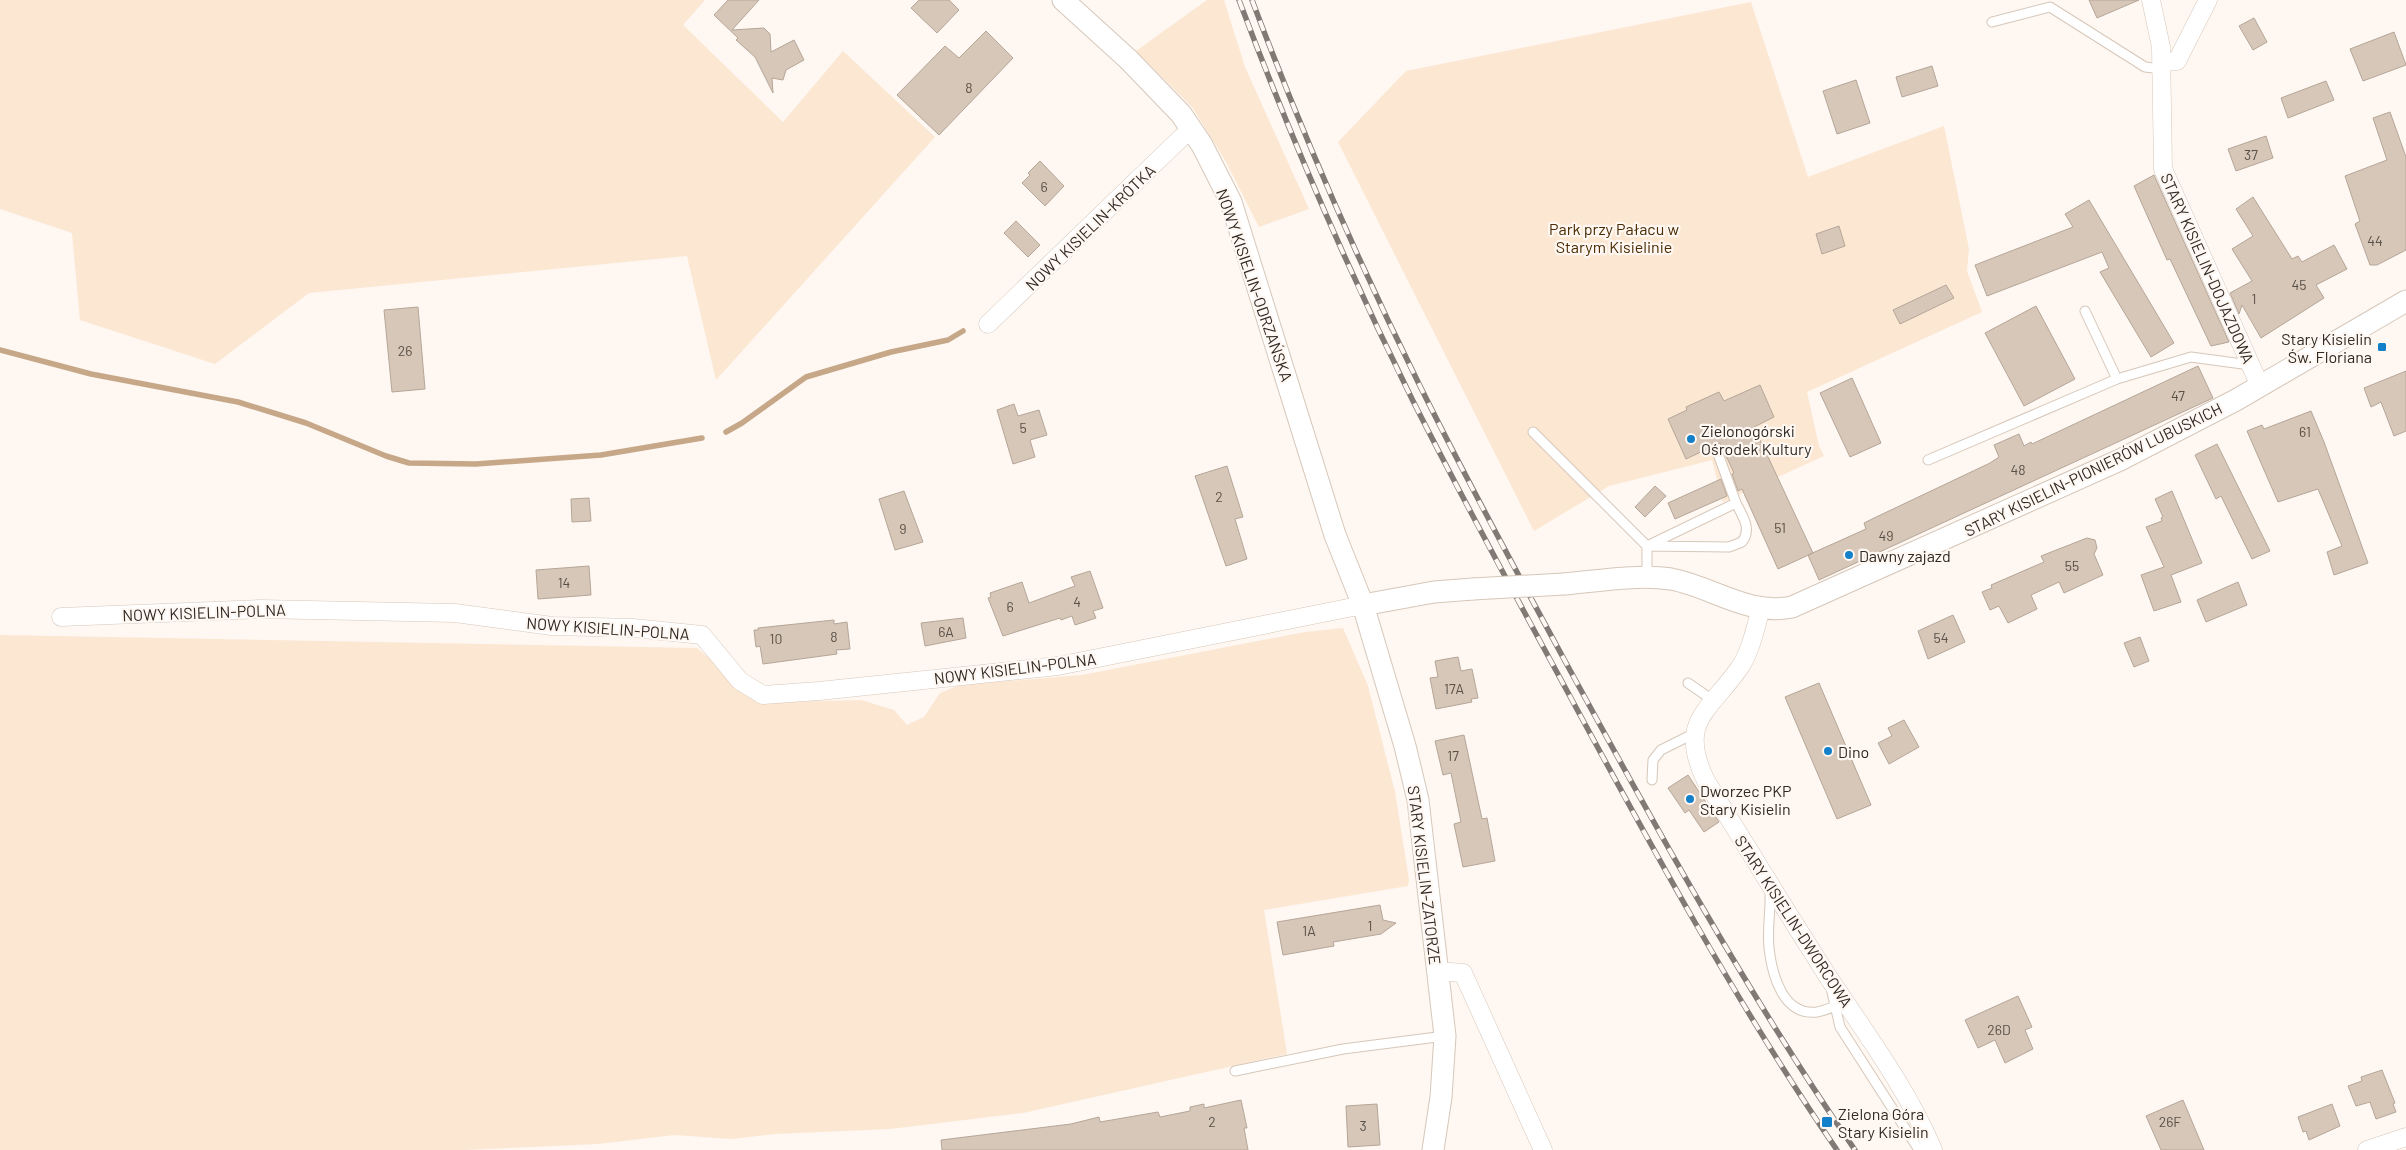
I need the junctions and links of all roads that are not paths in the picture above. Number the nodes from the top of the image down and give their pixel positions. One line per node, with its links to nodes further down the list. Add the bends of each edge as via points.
1 (1063, 0): 6 (street, NOWY KISIELIN-ODRZAŃSKA, via 1165,96)
2 (2151, 0): 5 (street, STARY KISIELIN-DOJAZDOWA)
3 (2208, 0): 5 (street, via 2178,61)
4 (1992, 22): 5 (lane, via 2050,8 2146,67)
5 (2162, 65): 10 (street, STARY KISIELIN-DOJAZDOWA, via 2163,168)
6 (1193, 130): 9 (street, NOWY KISIELIN-KRÓTKA); 19 (street, NOWY KISIELIN-ODRZAŃSKA, via 1231,202 1335,535)
7 (2406, 301): 12 (street, STARY KISIELIN-PIONIERÓW LUBUSKICH)
8 (2085, 311): 11 (lane)
9 (988, 324)
10 (2250, 365): 11 (lane, via 2191,357); 12 (street, STARY KISIELIN-DOJAZDOWA)
11 (2118, 379): 15 (lane)
12 (2260, 386): 20 (street, STARY KISIELIN-PIONIERÓW LUBUSKICH, via 2120,460 1828,592 1792,607)
13 (1534, 432): 17 (lane)
14 (1717, 451): 16 (lane)
15 (1928, 460)
16 (1736, 503): 17 (lane); 17 (lane, via 1748,532 1742,542 1729,547)
17 (1648, 546): 18 (lane)
18 (1647, 578): 19 (street, STARY KISIELIN-PIONIERÓW LUBUSKICH, bridge, via 1434,592); 20 (street, STARY KISIELIN-PIONIERÓW LUBUSKICH, via 1686,582)
19 (1363, 605): 21 (street, NOWY KISIELIN-POLNA, via 1058,666 763,695 740,681 702,634 552,626 455,613 260,609); 27 (street, STARY KISIELIN-ZATORZE, via 1418,800)
20 (1761, 609): 23 (street, STARY KISIELIN-DWORCOWA, via 1746,657)
21 (61, 617)
22 (1688, 683): 23 (lane)
23 (1714, 701): 24 (street, STARY KISIELIN-DWORCOWA, via 1699,719)
24 (1695, 733): 25 (lane, via 1660,750 1653,760); 26 (street, STARY KISIELIN-DWORCOWA, via 1693,742 1703,775)
25 (1652, 780)
26 (1769, 882): 28 (street, STARY KISIELIN-DWORCOWA); 29 (lane, via 1769,948 1780,990 1791,1006 1807,1012)
27 (1438, 971): 30 (street, STARY KISIELIN-ZATORZE); 34 (street, via 1463,973)
28 (1829, 977): 29 (lane); 36 (street, STARY KISIELIN-DWORCOWA, via 1878,1050 1923,1126)
29 (1836, 1006): 35 (lane, via 1840,1027)
30 (1445, 1036): 31 (lane, via 1343,1049); 33 (street, STARY KISIELIN-ZATORZE, via 1443,1079)
31 (1235, 1071)
32 (2406, 1137): 37 (street)
33 (1433, 1150)
34 (1543, 1150)
35 (1919, 1150)
36 (1933, 1150)
37 (2367, 1150)

